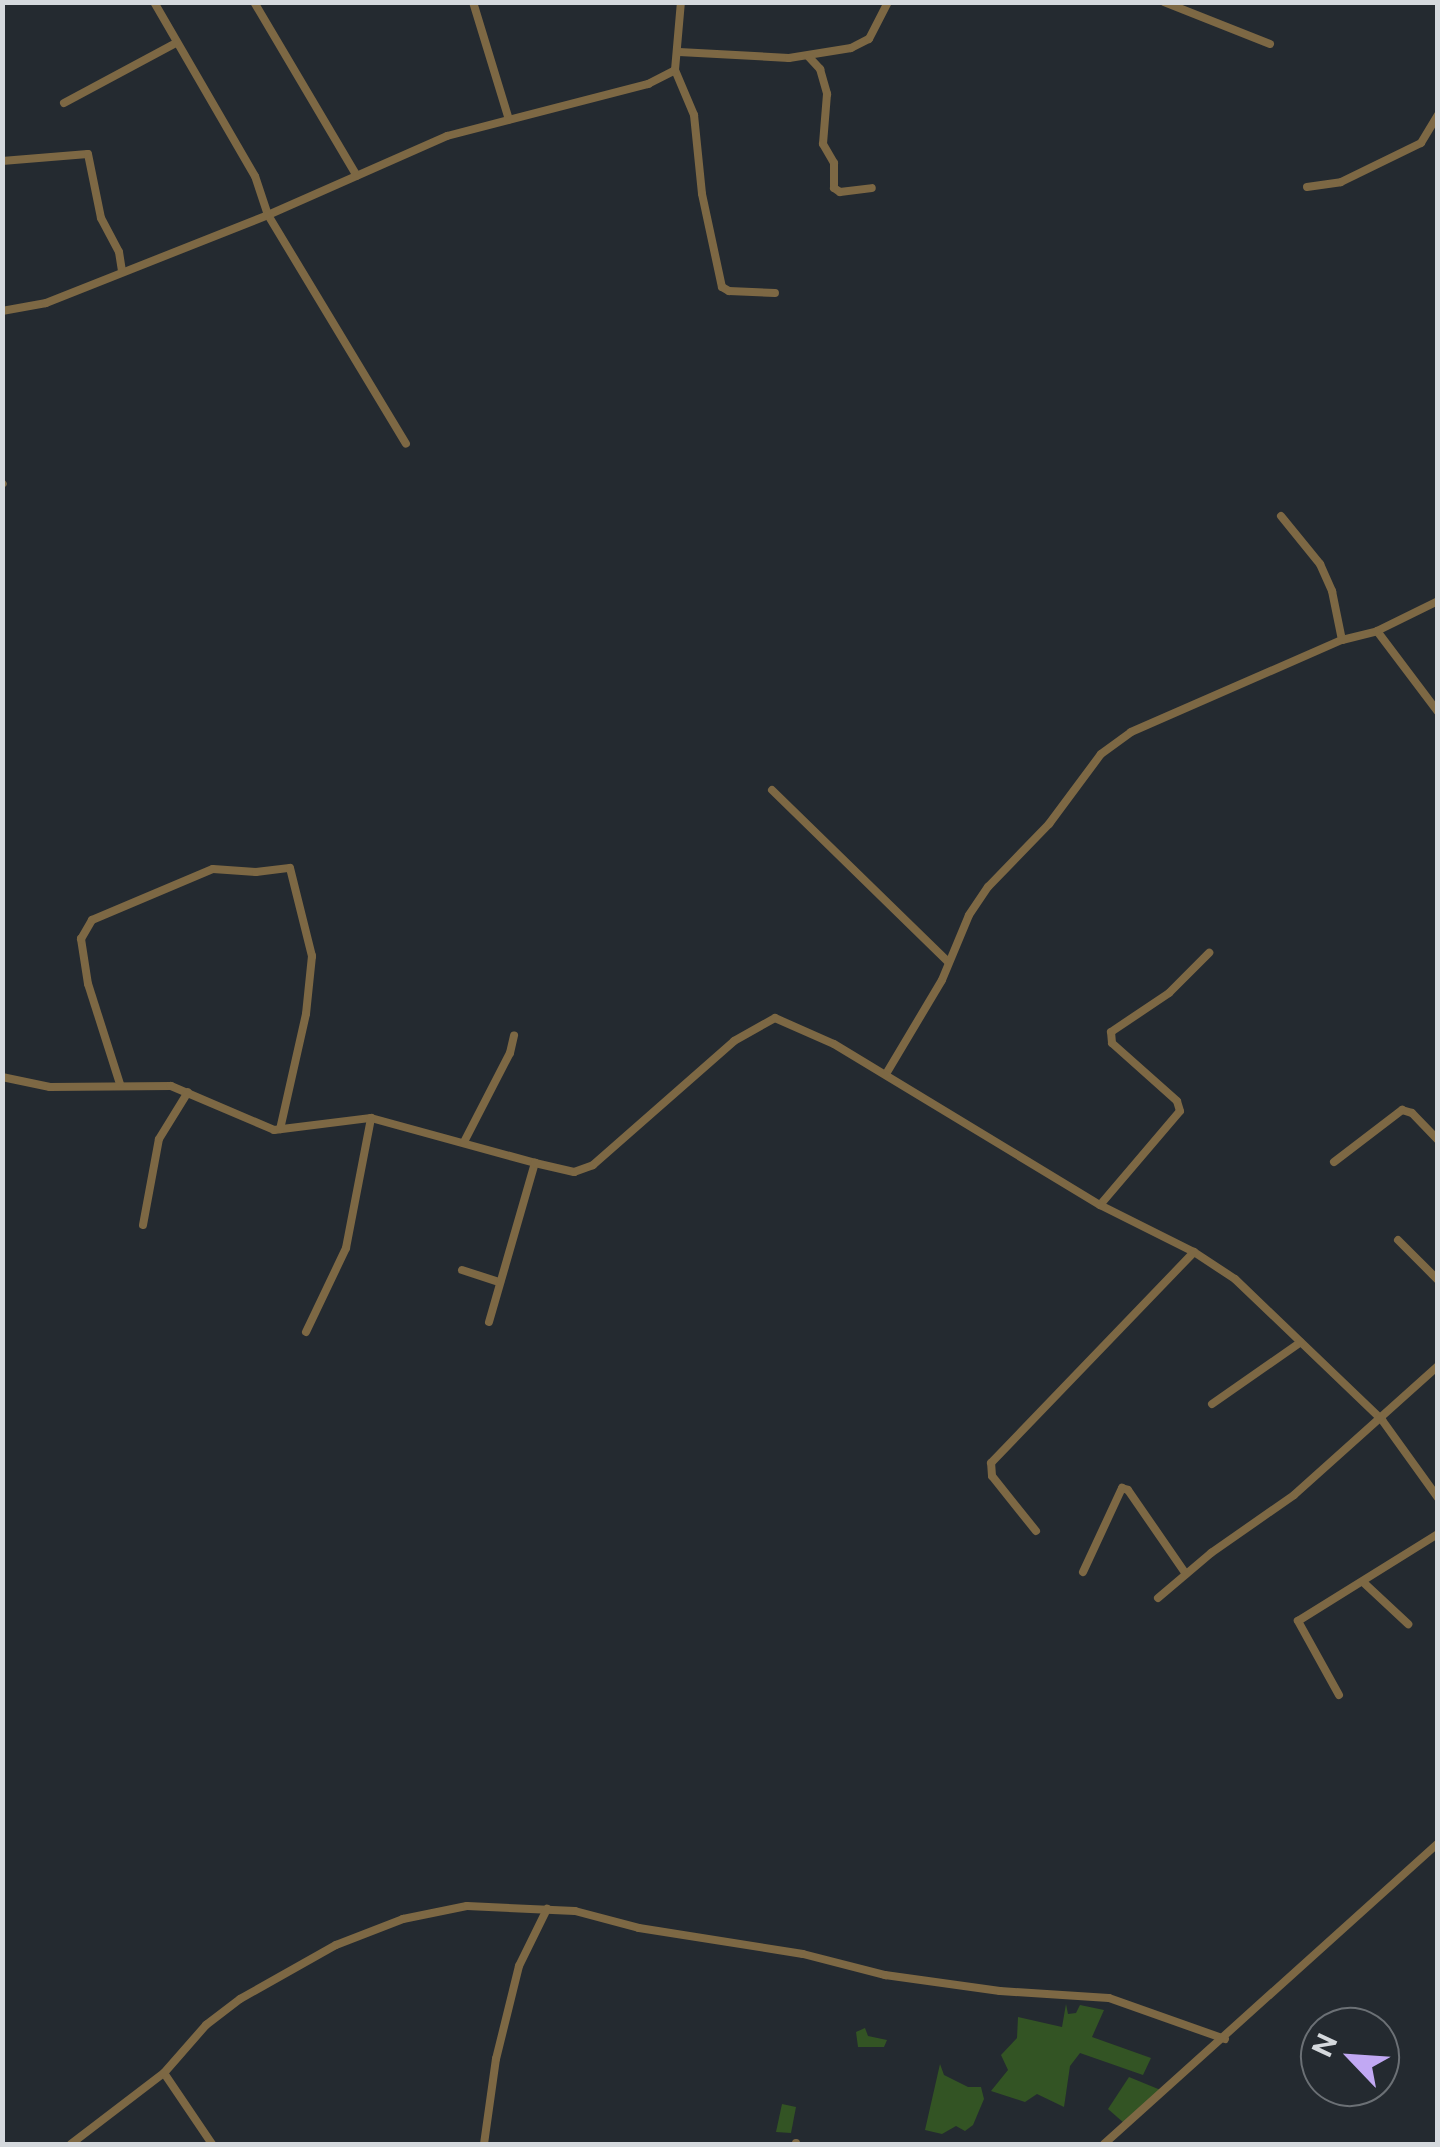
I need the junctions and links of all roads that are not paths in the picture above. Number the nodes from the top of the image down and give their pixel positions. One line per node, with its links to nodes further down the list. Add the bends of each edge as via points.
1 (154, 2): 7 (street)
2 (254, 2): 16 (street)
3 (473, 2): 14 (street)
4 (680, 2): 9 (street)
5 (888, 2): 10 (street, via 869,39)
6 (1164, 2): 8 (street)
7 (176, 42): 12 (street); 19 (street, via 254,176)
8 (1270, 44)
9 (678, 52): 10 (street); 11 (street)
10 (808, 56): 18 (street, via 827,94 823,144 834,162 834,188)
11 (675, 70): 14 (street, via 610,96); 21 (street, via 694,116 722,286)
12 (64, 103)
13 (1438, 116): 17 (street, via 1420,143 1341,182)
14 (508, 120): 16 (street, via 447,136)
15 (2, 161): 20 (street, via 88,154 101,218 120,252)
16 (357, 176): 19 (street)
17 (1307, 187)
18 (872, 188)
19 (268, 215): 20 (street); 23 (street)
20 (122, 272): 22 (street, via 46,303)
21 (775, 293)
22 (2, 311)
23 (406, 444)
24 (1281, 516): 27 (street, via 1320,564)
25 (1438, 600): 26 (street)
26 (1377, 631): 27 (street); 28 (street)
27 (1342, 640): 31 (street, via 1131,732 1101,754 1049,824 988,887)
28 (1438, 712)
29 (772, 790): 31 (street)
30 (1209, 952): 43 (street, via 1169,993 1112,1032 1112,1043 1180,1111)
31 (948, 961): 33 (street)
32 (514, 1035): 40 (street)
33 (886, 1074): 42 (street, via 787,1020 768,1018 686,1080 593,1165 574,1172); 43 (street)
34 (2, 1077): 35 (street, via 50,1087)
35 (120, 1084): 36 (street); 38 (street, via 88,984 81,940 92,920 213,869 290,868 312,956)
36 (188, 1092): 38 (street); 44 (street, via 158,1139)
37 (371, 1118): 38 (street); 40 (street); 51 (street, via 346,1248)
38 (280, 1129)
39 (1438, 1140): 41 (street, via 1402,1110)
40 (464, 1142): 42 (street)
41 (1334, 1162)
42 (535, 1163): 49 (street)
43 (1100, 1205): 46 (street)
44 (143, 1226)
45 (1398, 1240): 48 (street)
46 (1194, 1252): 52 (street, via 1252,1294); 57 (street, via 991,1463 992,1476)
47 (462, 1270): 49 (street)
48 (1438, 1280)
49 (500, 1282): 50 (street)
50 (488, 1322)
51 (306, 1332)
52 (1301, 1342): 54 (street); 55 (street)
53 (1438, 1366): 55 (street)
54 (1212, 1404)
55 (1382, 1420): 56 (street); 60 (street)
56 (1438, 1498)
57 (1036, 1531)
58 (1438, 1534): 61 (street)
59 (1082, 1572): 60 (street, via 1122,1488)
60 (1186, 1574): 62 (street)
61 (1363, 1582): 63 (street); 64 (street, via 1314,1607 1297,1624)
62 (1158, 1598)
63 (1408, 1624)
64 (1339, 1695)
65 (1438, 1843): 67 (street)
66 (547, 1908): 67 (street, via 885,1975 1110,1998); 68 (street, via 425,1912 336,1945 221,2012); 71 (street, via 520,1966 496,2058)
67 (1225, 2039): 72 (street)
68 (164, 2073): 69 (street); 70 (street)
69 (71, 2144)
70 (212, 2144)
71 (484, 2144)
72 (1104, 2144)

